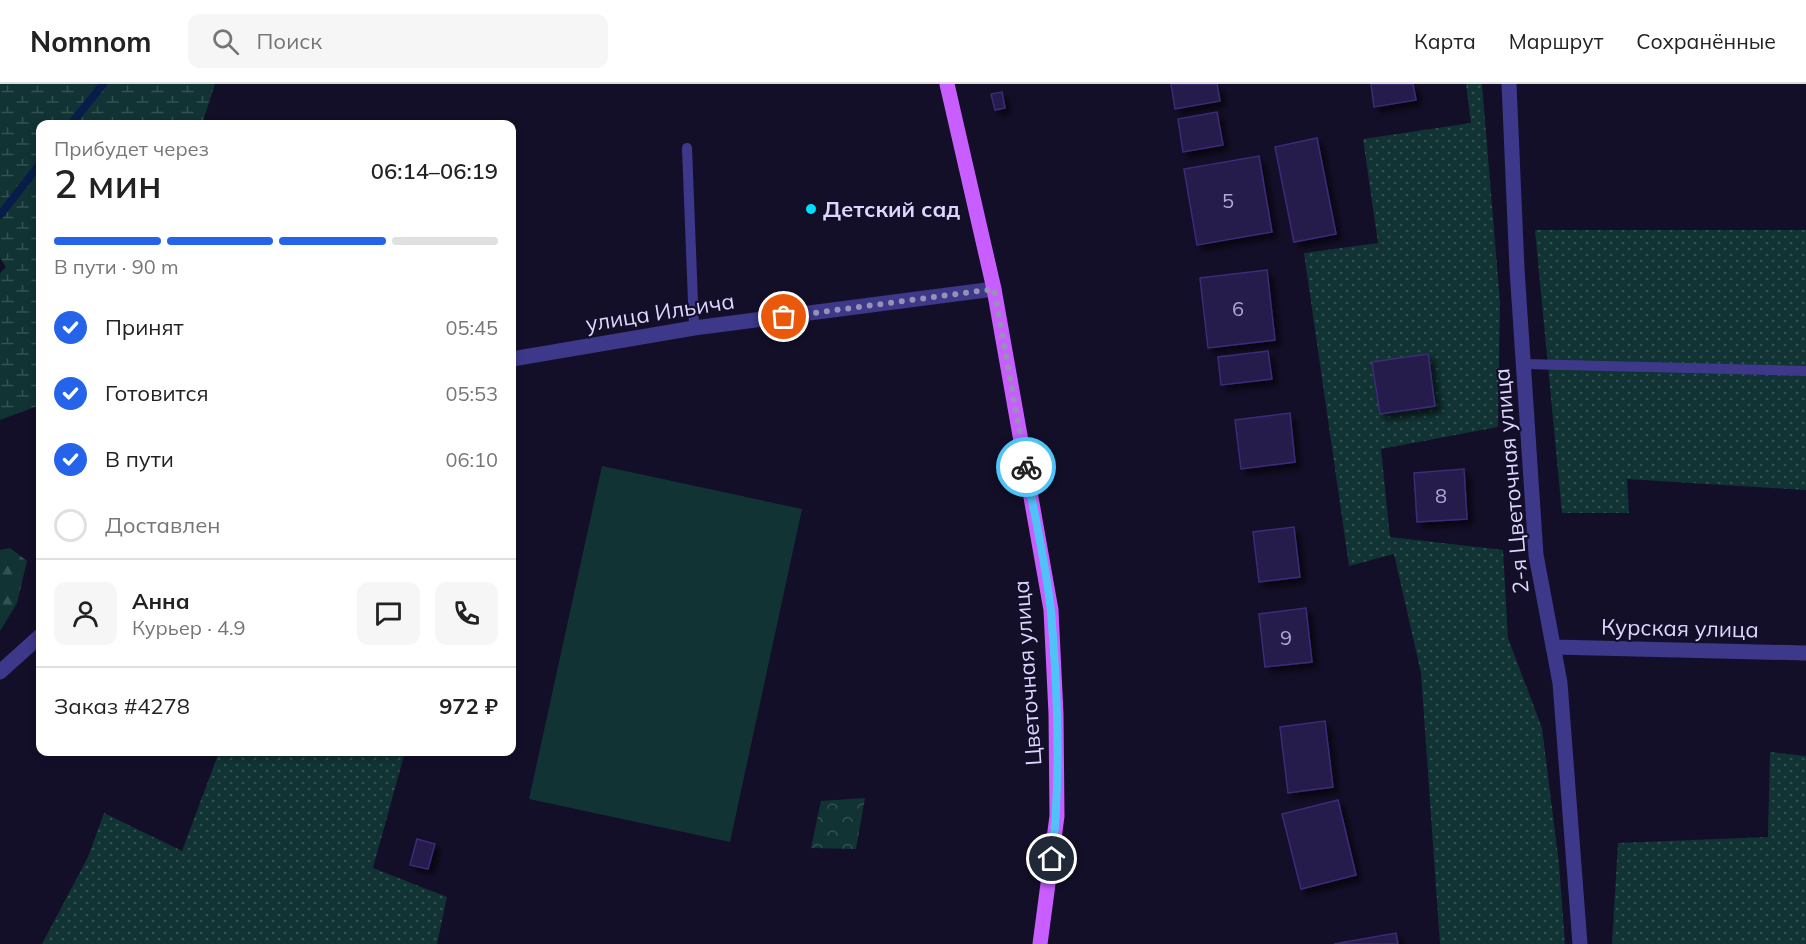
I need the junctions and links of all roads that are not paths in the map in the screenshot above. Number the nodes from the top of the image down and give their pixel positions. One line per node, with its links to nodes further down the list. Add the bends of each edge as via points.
1 (947, 84): 4 (main road, Цветочная улица)
2 (1509, 84): 7 (street, 2-я Цветочная улица)
3 (687, 148): 5 (lane)
4 (994, 289): 5 (street, улица Ильича); 13 (main road, Цветочная улица, via 1051,610 1057,816)
5 (694, 328): 6 (street, улица Ильича)
6 (516, 358)
7 (1523, 364): 8 (lane); 10 (street, 2-я Цветочная улица, via 1536,555)
8 (1806, 370)
9 (36, 640): 12 (street)
10 (1553, 647): 11 (street, Курская улица); 14 (street, 2-я Цветочная улица, via 1560,684)
11 (1806, 653)
12 (0, 672)
13 (1040, 944)
14 (1580, 944)

